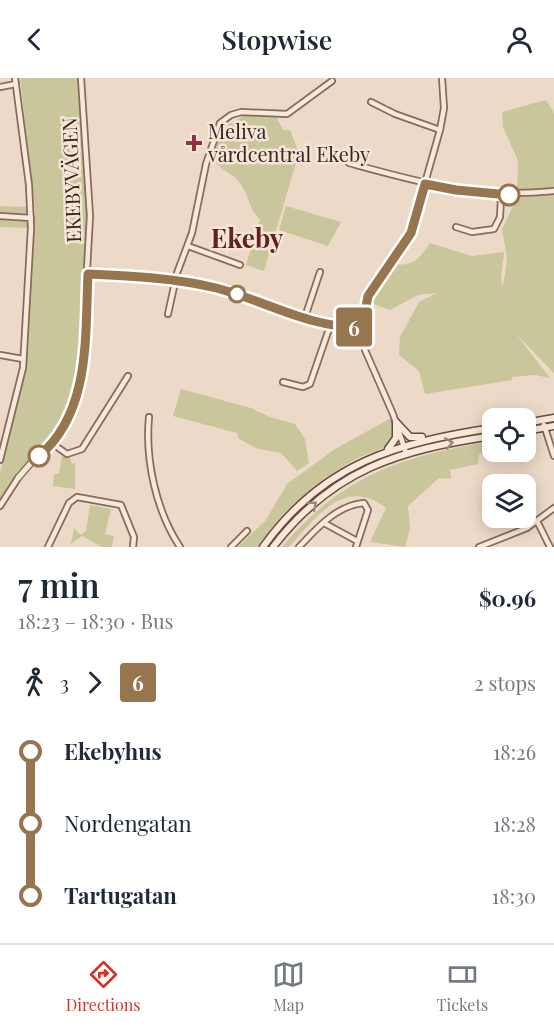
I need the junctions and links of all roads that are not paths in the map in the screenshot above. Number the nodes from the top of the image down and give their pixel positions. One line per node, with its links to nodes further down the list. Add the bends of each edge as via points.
1 (15, 78): 5 (street)
2 (81, 78): 19 (street, EKEBYVÄGEN, via 90,216)
3 (442, 78): 8 (street, via 444,108)
4 (332, 81): 16 (street, via 288,114 246,111 223,119 206,164)
5 (16, 84): 6 (street); 14 (street)
6 (0, 87)
7 (371, 102): 8 (street)
8 (440, 130): 10 (street)
9 (344, 158): 10 (street, via 349,163)
10 (425, 184): 11 (street, via 498,194); 24 (street, via 411,233 368,296)
11 (554, 191)
12 (501, 197): 15 (street, via 500,216 494,229 481,232)
13 (0, 216): 14 (street)
14 (31, 218): 26 (street)
15 (456, 227)
16 (188, 246): 17 (street); 20 (street)
17 (240, 265)
18 (320, 272): 22 (street)
19 (88, 274): 20 (street); 42 (street, EKEBYVÄGEN, via 81,376 70,413)
20 (175, 281): 21 (street); 22 (street, via 215,288)
21 (168, 314)
22 (305, 317): 23 (street)
23 (330, 326): 24 (street); 28 (street, via 310,384 303,387)
24 (362, 327): 33 (street, via 368,360)
25 (0, 355): 26 (street)
26 (23, 358): 39 (street)
27 (128, 376): 42 (street, via 82,449 68,454)
28 (283, 382)
29 (149, 417): 58 (street, via 154,479 167,522)
30 (554, 417): 31 (main road)
31 (543, 420): 32 (main road); 35 (street)
32 (536, 421)
33 (396, 422): 40 (main road, via 410,437); 43 (street); 44 (main road, via 396,438)
34 (554, 426): 35 (main road)
35 (545, 428): 38 (main road); 46 (street)
36 (0, 429): 39 (street)
37 (482, 429): 40 (main road)
38 (536, 429)
39 (8, 431): 47 (street)
40 (464, 432): 43 (main road)
41 (482, 438): 45 (main road, one-way to 41)
42 (53, 444): 48 (street, EKEBYVÄGEN)
43 (403, 445): 44 (main road); 45 (street)
44 (386, 451): 60 (main road, via 320,488 286,517)
45 (406, 453): 61 (main road, one-way to 45, via 292,523 336,486 367,467)
46 (554, 456)
47 (0, 460)
48 (31, 463): 49 (street, EKEBYVÄGEN)
49 (18, 478): 50 (street, EKEBYVÄGEN)
50 (0, 506)
51 (554, 508): 52 (street)
52 (537, 521): 64 (street); 65 (street)
53 (324, 523): 55 (street); 55 (street, via 348,505 367,504); 62 (street)
54 (247, 531): 59 (street)
55 (357, 541): 63 (street)
56 (48, 547): 57 (street, via 69,503 79,497 121,505 134,538)
57 (133, 547)
58 (180, 547)
59 (231, 547)
60 (263, 547)
61 (273, 547)
62 (299, 547)
63 (356, 547)
64 (479, 547)
65 (550, 547)

